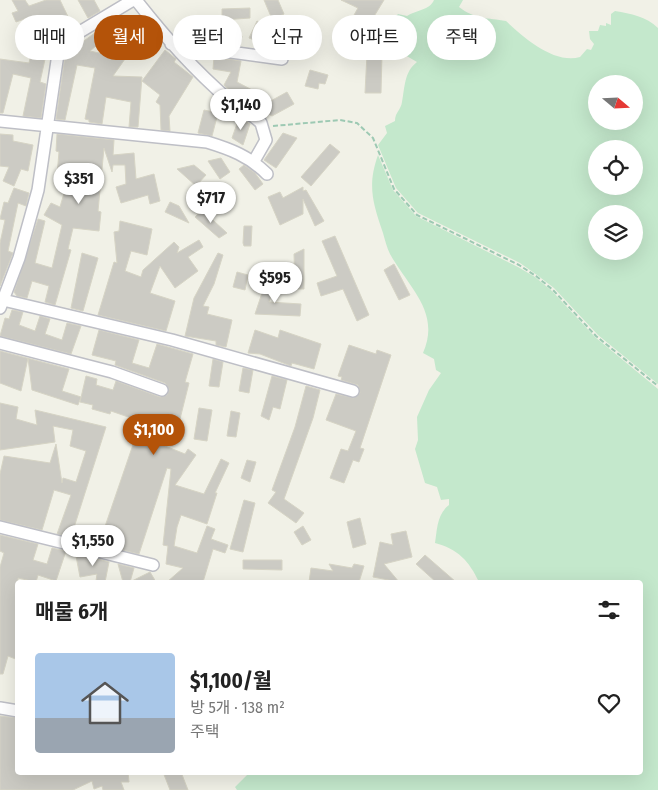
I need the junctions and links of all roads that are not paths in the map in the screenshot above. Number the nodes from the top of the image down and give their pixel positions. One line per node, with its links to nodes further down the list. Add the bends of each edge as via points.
1 (134, 0): 2 (street); 5 (street, via 59,47)
2 (171, 44): 3 (street); 6 (street, via 196,70 263,127 266,140)
3 (252, 55)
4 (0, 121): 5 (street)
5 (47, 127): 6 (street, via 207,142); 8 (street, via 38,190)
6 (254, 161): 7 (street)
7 (267, 174)
8 (2, 304): 11 (street, via 172,340)
9 (0, 343): 10 (street, via 112,372)
10 (162, 390)
11 (353, 391)
12 (0, 527): 13 (street)
13 (153, 565)
14 (0, 708): 15 (street)
15 (15, 710)

